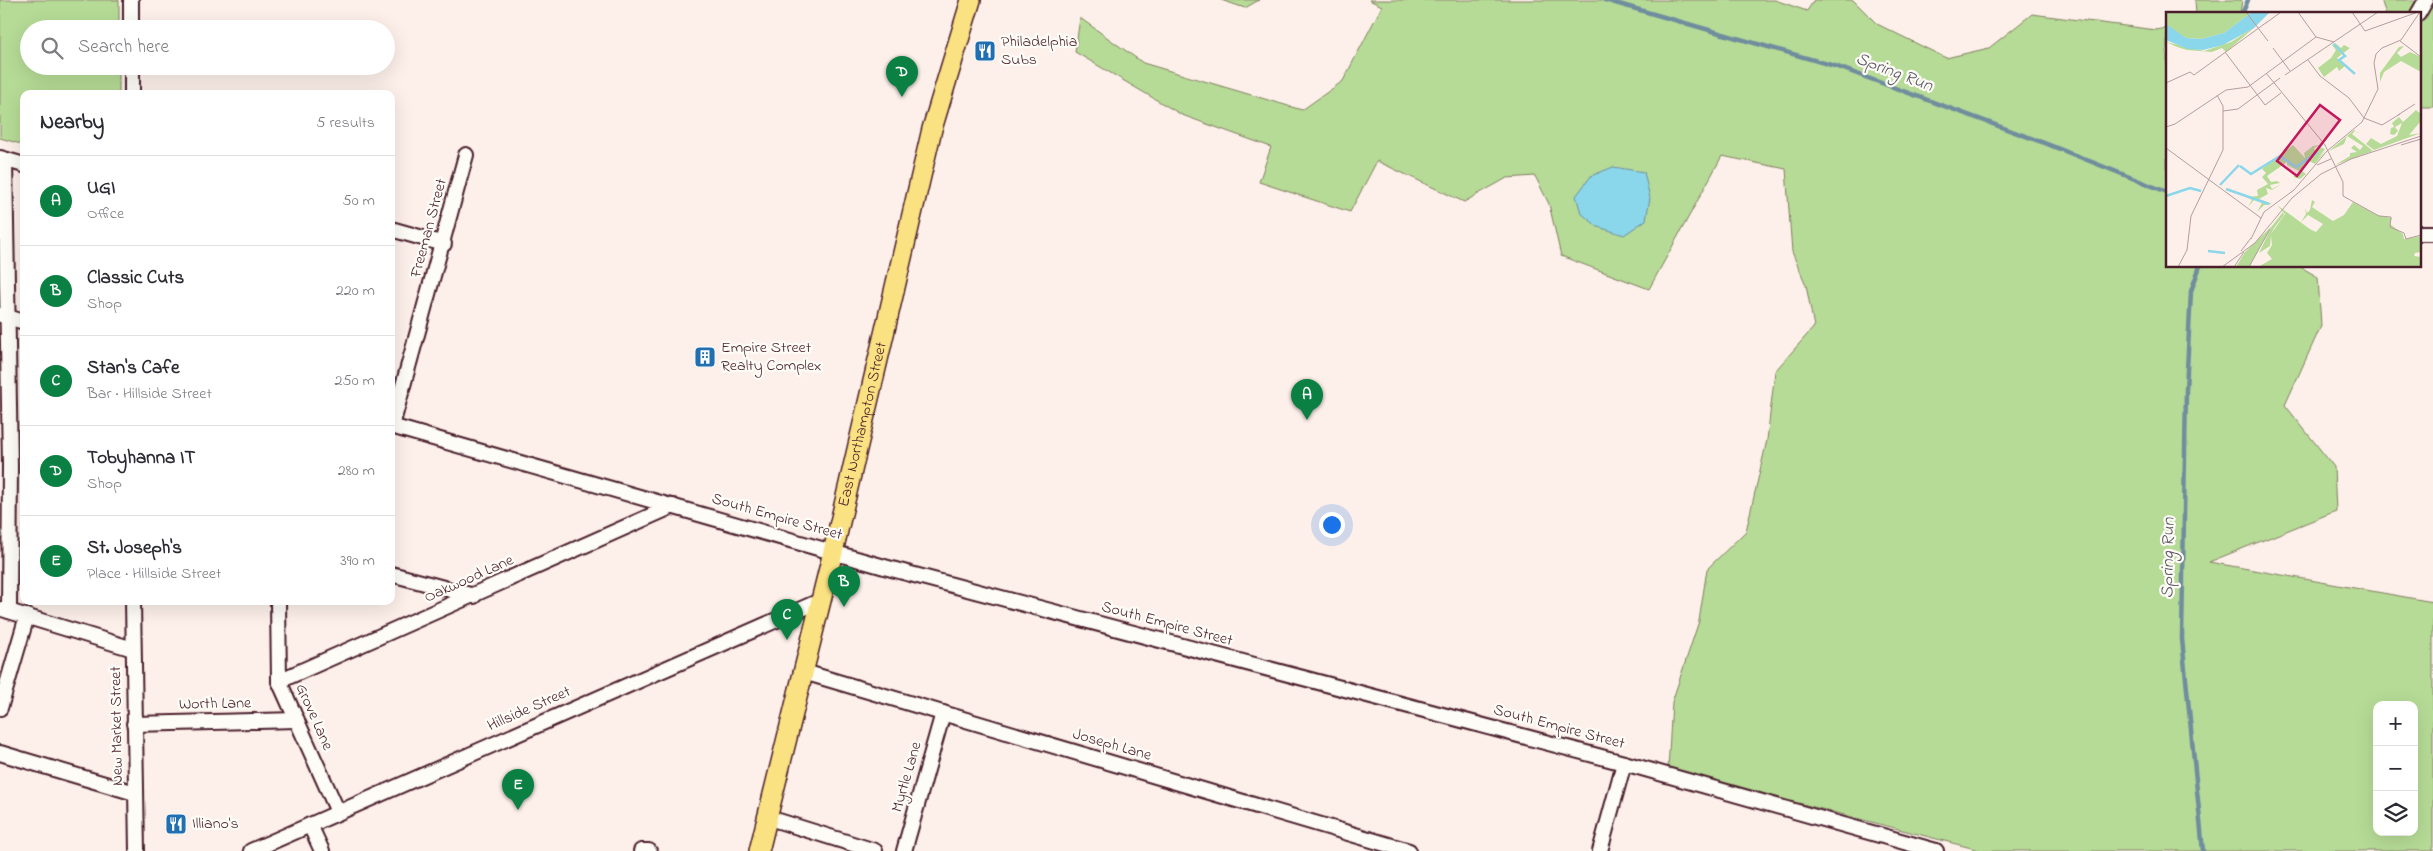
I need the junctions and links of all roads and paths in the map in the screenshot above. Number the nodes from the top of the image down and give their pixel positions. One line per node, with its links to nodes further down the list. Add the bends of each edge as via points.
1 (130, 0): 5 (street)
2 (971, 0): 21 (main road, East Northampton Street, via 932,129)
3 (2426, 0): 4 (street)
4 (2419, 12)
5 (131, 20)
6 (132, 75): 7 (street)
7 (132, 90)
8 (466, 155): 14 (street, Freeman Street)
9 (3, 159): 10 (street); 15 (street)
10 (20, 164)
11 (395, 230): 14 (street)
12 (2420, 233): 13 (street)
13 (2433, 233)
14 (444, 244): 17 (street, Freeman Street)
15 (4, 316): 16 (street); 19 (street)
16 (20, 321)
17 (395, 416)
18 (395, 427): 20 (street, South Empire Street)
19 (5, 464): 27 (street)
20 (673, 506): 21 (street, South Empire Street); 23 (street, Oakwood Lane)
21 (834, 552): 24 (main road, East Northampton Street); 37 (street, South Empire Street)
22 (395, 575): 23 (street)
23 (474, 596): 31 (street, Oakwood Lane)
24 (822, 600): 30 (main road, East Northampton Street); 39 (street, Hillside Street)
25 (133, 605): 29 (street, New Market Street)
26 (278, 605): 31 (street, Grove Lane)
27 (5, 610): 28 (street)
28 (28, 616): 29 (street); 32 (street)
29 (133, 649): 35 (street, New Market Street)
30 (804, 672): 33 (street, Joseph Lane); 40 (main road, East Northampton Street)
31 (279, 681): 34 (street, Grove Lane)
32 (0, 708)
33 (943, 713): 49 (street, Myrtle Lane); 50 (street, Joseph Lane)
34 (297, 720): 35 (street, Worth Lane); 39 (street, Grove Lane)
35 (134, 724): 38 (street, New Market Street)
36 (0, 753): 38 (street)
37 (1624, 763): 51 (street); 52 (street, South Empire Street)
38 (135, 793): 42 (street, New Market Street)
39 (338, 812): 41 (street, Hillside Street)
40 (766, 818): 47 (main road, East Northampton Street); 48 (street)
41 (310, 825): 43 (street, Hillside Street); 44 (street)
42 (137, 851)
43 (251, 851)
44 (322, 851)
45 (641, 851): 46 (street)
46 (649, 851)
47 (759, 851)
48 (875, 851)
49 (904, 851)
50 (1409, 851)
51 (1600, 851)
52 (1936, 851)

